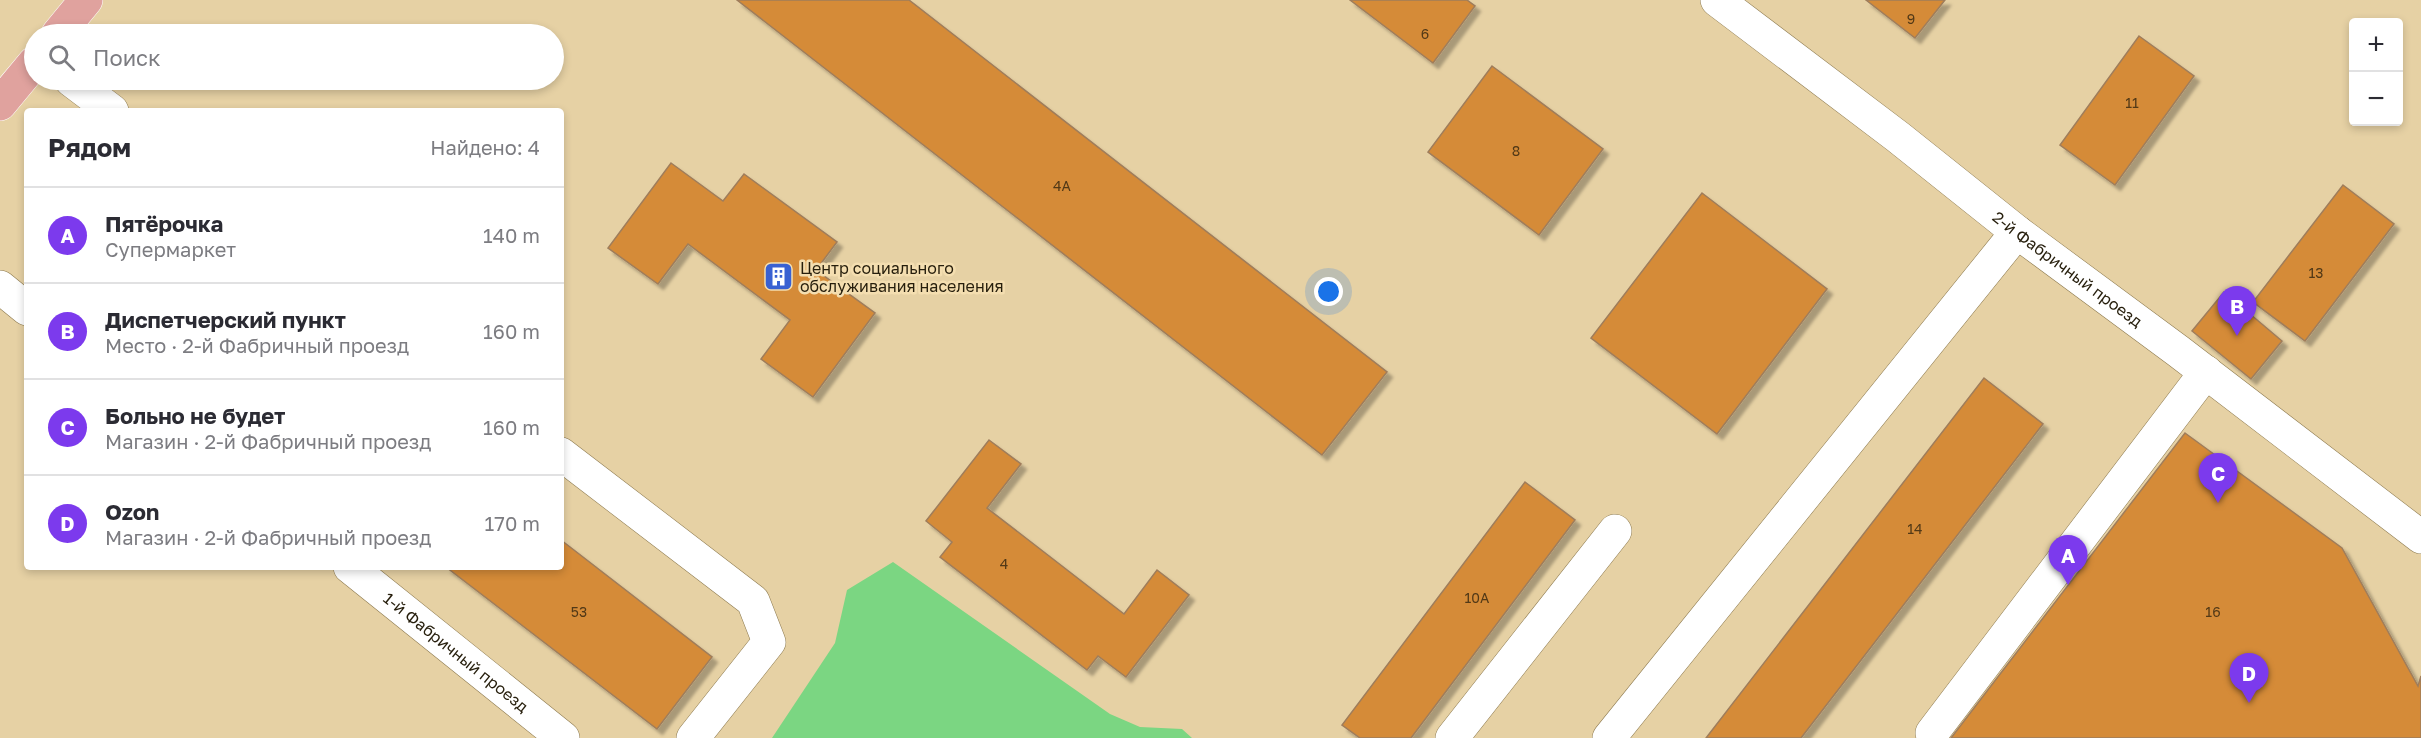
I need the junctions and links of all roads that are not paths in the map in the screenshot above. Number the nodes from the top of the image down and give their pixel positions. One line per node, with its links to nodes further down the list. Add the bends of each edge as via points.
1 (86, 0): 3 (main road)
2 (1718, 0): 8 (street, 2-й Фабричный проезд)
3 (66, 24)
4 (24, 75): 6 (main road)
5 (84, 90): 7 (street)
6 (0, 104)
7 (108, 108)
8 (2017, 232): 11 (street, 2-й Фабричный проезд); 20 (street)
9 (0, 287): 10 (street)
10 (24, 307)
11 (2206, 372): 14 (street, 2-й Фабричный проезд); 16 (street)
12 (564, 456): 18 (street, via 753,601 769,642)
13 (1615, 531): 19 (street)
14 (2421, 537)
15 (354, 570): 17 (street, 1-й Фабричный проезд)
16 (1932, 733)
17 (564, 738)
18 (693, 738)
19 (1452, 738)
20 (1609, 738)

